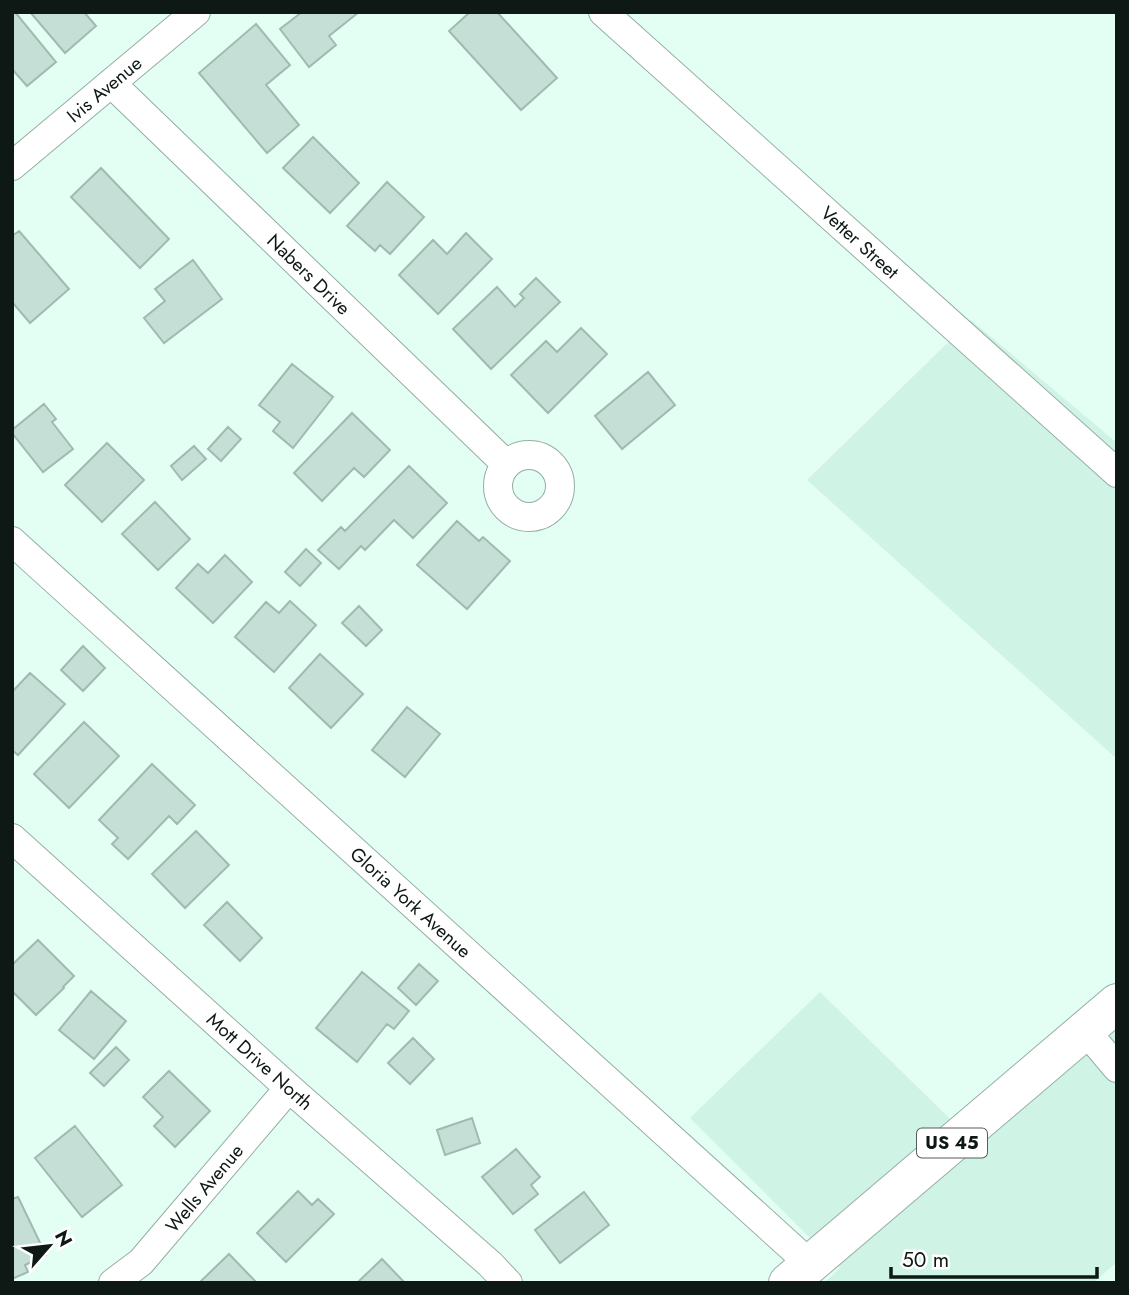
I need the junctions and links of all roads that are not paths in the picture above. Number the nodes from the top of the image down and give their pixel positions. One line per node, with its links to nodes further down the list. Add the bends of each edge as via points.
1 (196, 12): 3 (street, Ivis Avenue)
2 (603, 12): 6 (street, Vetter Street)
3 (111, 83): 4 (street, Ivis Avenue); 5 (street, Nabers Drive)
4 (12, 166)
5 (506, 464)
6 (1117, 473)
7 (12, 541): 13 (street, Gloria York Avenue)
8 (12, 838): 12 (street, Mott Drive North)
9 (1117, 1003): 10 (main road, US 45)
10 (1085, 1030): 11 (street); 13 (main road, US 45)
11 (1117, 1068)
12 (289, 1088): 14 (street, Wells Avenue, via 141,1262); 15 (street, Mott Drive North)
13 (799, 1273)
14 (113, 1283)
15 (508, 1283)

